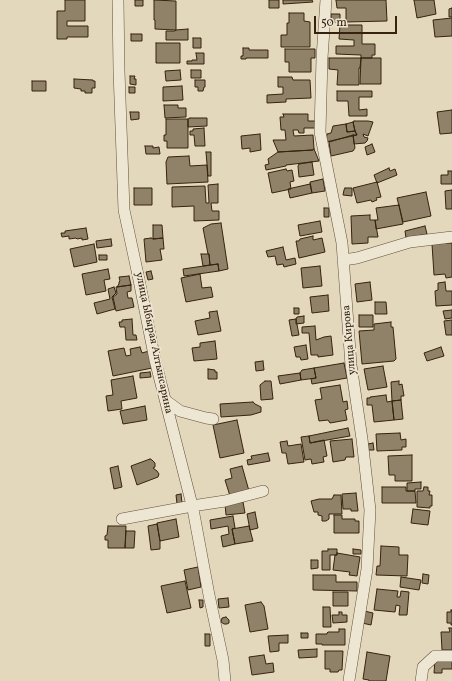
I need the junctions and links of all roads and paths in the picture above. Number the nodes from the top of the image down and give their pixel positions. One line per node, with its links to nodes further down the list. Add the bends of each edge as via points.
1 (118, 0): 5 (street, улица Ыбырая Алтынсарина, via 124,210)
2 (326, 0): 4 (street, улица Кирова, via 320,132 342,243)
3 (452, 237): 4 (street, via 410,242)
4 (343, 260): 13 (street, улица Кирова, via 351,365 370,510 366,570)
5 (165, 400): 6 (street, via 180,411); 8 (street, улица Ыбырая Алтынсарина)
6 (213, 419)
7 (262, 491): 8 (street)
8 (192, 506): 9 (street); 11 (street, улица Ыбырая Алтынсарина)
9 (122, 519)
10 (452, 656): 14 (street, via 435,656 422,667)
11 (225, 681)
12 (342, 681): 13 (street)
13 (350, 681)
14 (421, 681)

